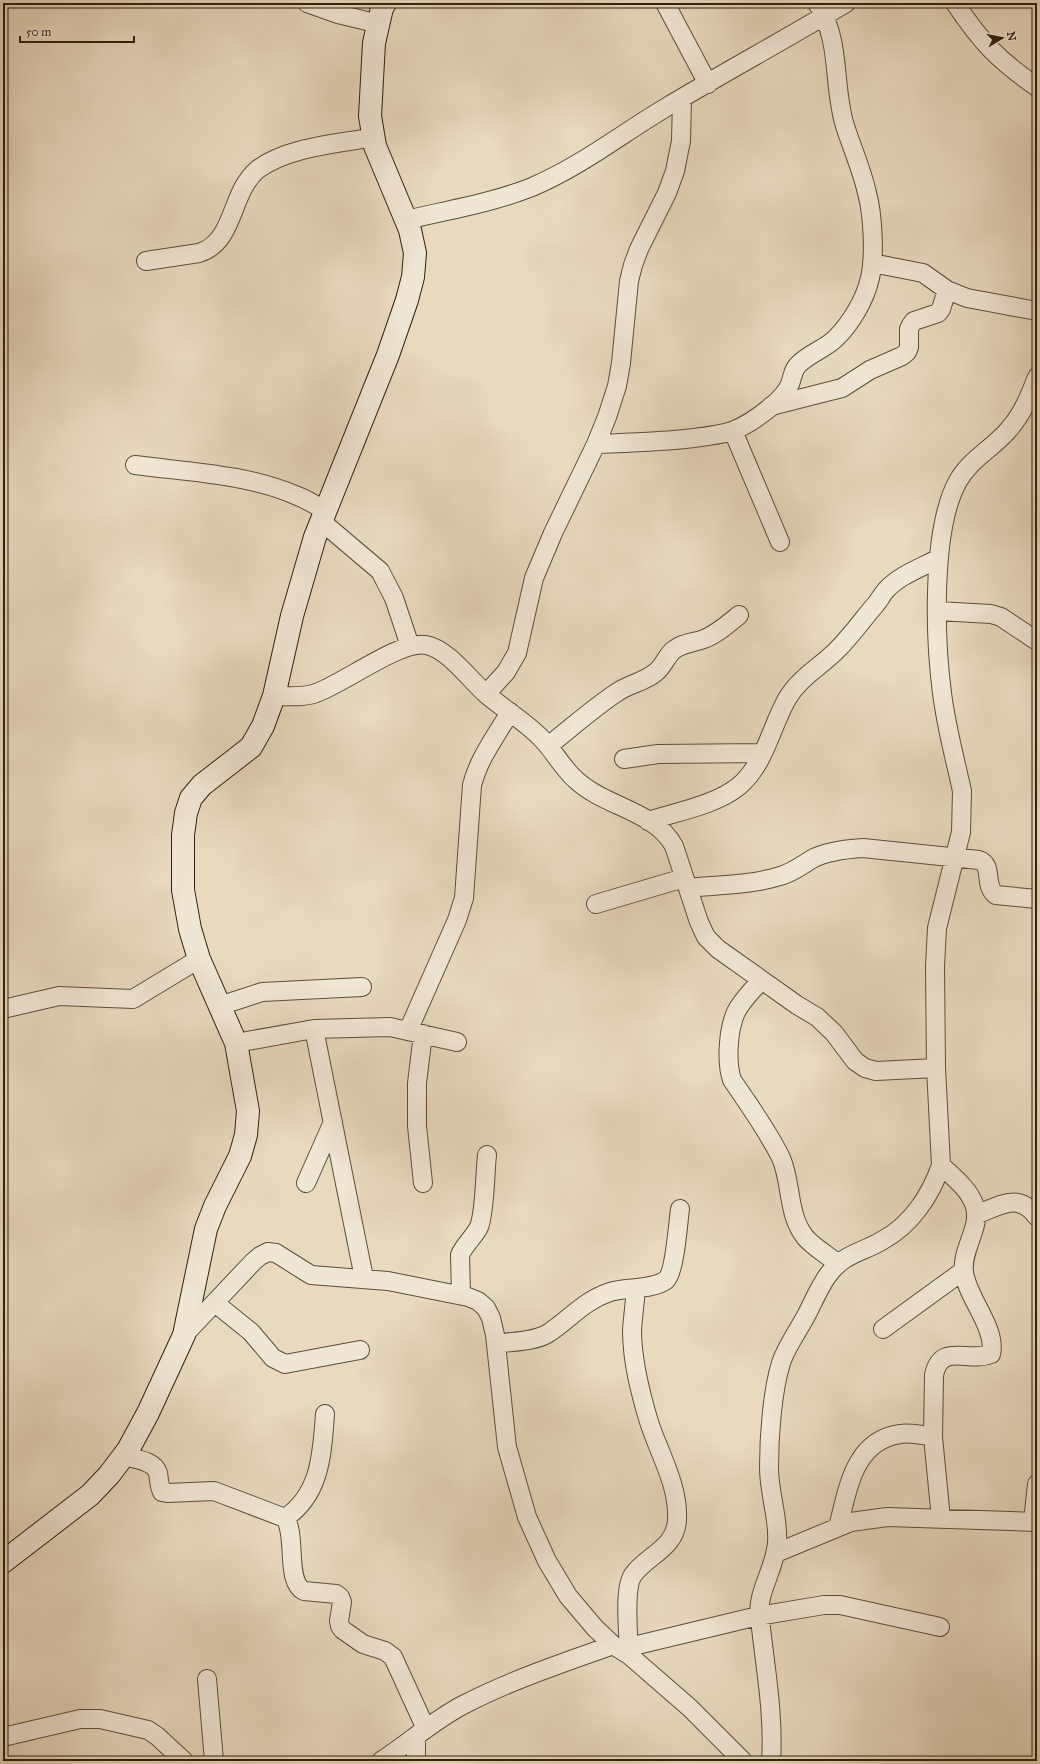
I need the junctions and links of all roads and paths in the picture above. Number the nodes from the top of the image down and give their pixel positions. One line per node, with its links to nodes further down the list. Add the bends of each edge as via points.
1 (308, 3): 7 (street, via 338,14)
2 (385, 3): 7 (street)
3 (665, 3): 8 (street)
4 (846, 3): 6 (street)
5 (955, 3): 9 (street, via 989,48 1009,68)
6 (821, 9): 8 (street); 14 (street, via 836,55 840,107 867,192 871,212)
7 (379, 24): 11 (street, via 374,43 371,84 370,116)
8 (708, 84): 10 (street)
9 (1037, 87)
10 (682, 99): 12 (street, via 585,160 537,184 485,201); 20 (street, via 680,141 675,171 633,265 625,306 617,386)
11 (374, 137): 12 (street, via 375,146); 13 (street, via 301,150 273,160 256,171 244,186 224,234 208,251)
12 (406, 220): 22 (street, via 415,253 413,277 407,300)
13 (146, 261)
14 (872, 263): 15 (street, via 923,273); 18 (street, via 866,293 854,315 836,338 797,366 786,391)
15 (947, 290): 16 (street, via 967,298); 18 (street, via 938,313 910,324 907,352 902,356 870,370 842,388)
16 (1037, 311)
17 (1037, 377): 24 (street, via 1023,410 1010,428 973,460 957,483 941,538)
18 (771, 406): 19 (street)
19 (733, 431): 20 (street, via 686,439); 23 (street)
20 (596, 444): 29 (street, via 534,578 512,664)
21 (135, 465): 22 (street, via 226,476 274,487 295,495)
22 (323, 516): 28 (street, via 380,571 394,598); 30 (street, via 292,616)
23 (780, 542)
24 (939, 558): 25 (street); 33 (street, via 887,588 836,651 811,670 798,684 787,698)
25 (938, 611): 27 (street, via 991,614 1001,617); 36 (street, via 942,693 962,791 961,832)
26 (740, 615): 32 (street, via 712,636 673,650 664,665 656,672 616,692)
27 (1037, 641)
28 (410, 646): 29 (street, via 425,645 439,650); 30 (street, via 314,694)
29 (486, 694): 31 (street)
30 (274, 696): 40 (street, via 263,726 251,746 202,785 190,798 182,835 183,890)
31 (510, 712): 32 (street, via 530,727); 46 (street, via 475,773 464,898)
32 (548, 746): 35 (street, via 582,786)
33 (762, 753): 34 (street, via 658,754); 35 (street, via 748,778 728,793)
34 (624, 759)
35 (648, 821): 37 (street, via 668,836 674,846)
36 (955, 857): 37 (street, via 863,848 848,849 814,858 780,876); 38 (street, via 984,862 992,892); 49 (street, via 938,928 935,966)
37 (686, 883): 39 (street); 41 (street, via 706,937 718,949)
38 (1037, 899)
39 (596, 904)
40 (199, 959): 43 (street); 44 (street, via 133,999 59,996)
41 (761, 980): 49 (street, via 827,1025 854,1061 865,1068 876,1071); 58 (street, via 736,1012 731,1028 729,1070 732,1080 781,1158 799,1227 806,1238)
42 (362, 987): 43 (street, via 262,992)
43 (220, 1006): 48 (street)
44 (3, 1009)
45 (314, 1029): 46 (street, via 390,1027); 48 (street); 50 (street)
46 (416, 1033): 47 (street); 54 (street, via 418,1126)
47 (457, 1042)
48 (236, 1043): 65 (street, via 248,1112 246,1135 240,1156 206,1229)
49 (936, 1068): 52 (street)
50 (333, 1122): 53 (street); 60 (street)
51 (487, 1155): 62 (street, via 482,1219 472,1240 460,1255)
52 (941, 1165): 57 (street, via 969,1194); 58 (street, via 934,1184 912,1218 882,1241 847,1256)
53 (306, 1183)
54 (423, 1183)
55 (1035, 1208): 57 (street, via 1016,1201)
56 (680, 1209): 61 (street, via 672,1270 666,1279 657,1284)
57 (978, 1214): 59 (street, via 964,1260)
58 (838, 1264): 76 (street, via 828,1275 781,1362 774,1395 769,1469 778,1529)
59 (964, 1271): 64 (street); 69 (street, via 967,1285 993,1347 991,1354 983,1357 952,1355 942,1358 936,1365)
60 (364, 1278): 62 (street); 63 (street, via 311,1275 276,1253 268,1252 253,1262)
61 (636, 1288): 66 (street, via 594,1298 542,1336); 80 (street, via 632,1330 637,1378 670,1477 678,1518 673,1536 633,1574 628,1585)
62 (461, 1295): 66 (street, via 478,1301 486,1308 491,1318)
63 (214, 1303): 65 (street); 67 (street, via 251,1332 273,1358 285,1364)
64 (883, 1329)
65 (184, 1335): 70 (street, via 148,1414)
66 (496, 1344): 80 (street, via 507,1447 527,1517 547,1561 568,1596 595,1628)
67 (360, 1350)
68 (325, 1414): 72 (street, via 322,1457 316,1478 300,1506)
69 (933, 1437): 73 (street); 75 (street, via 900,1433 873,1444 855,1466)
70 (123, 1456): 72 (street, via 154,1466 162,1492 214,1491); 77 (street, via 90,1495)
71 (1037, 1484): 74 (street)
72 (285, 1518): 82 (street, via 289,1523 292,1564 299,1589 336,1594 342,1602 340,1626 363,1644 385,1651 393,1657)
73 (941, 1519): 74 (street); 75 (street, via 887,1517 851,1522)
74 (1035, 1522)
75 (838, 1527): 76 (street)
76 (776, 1553): 78 (street, via 759,1602)
77 (3, 1562)
78 (758, 1616): 79 (street, via 824,1605 840,1605); 80 (street); 89 (street, via 771,1721)
79 (940, 1627)
80 (624, 1649): 82 (street, via 535,1674 464,1704); 88 (street, via 690,1708)
81 (207, 1679): 85 (street)
82 (421, 1733): 86 (street); 87 (street)
83 (3, 1737): 84 (street, via 80,1719 100,1719 148,1730)
84 (182, 1760)
85 (214, 1761)
86 (381, 1761)
87 (416, 1761)
88 (743, 1761)
89 (771, 1761)

